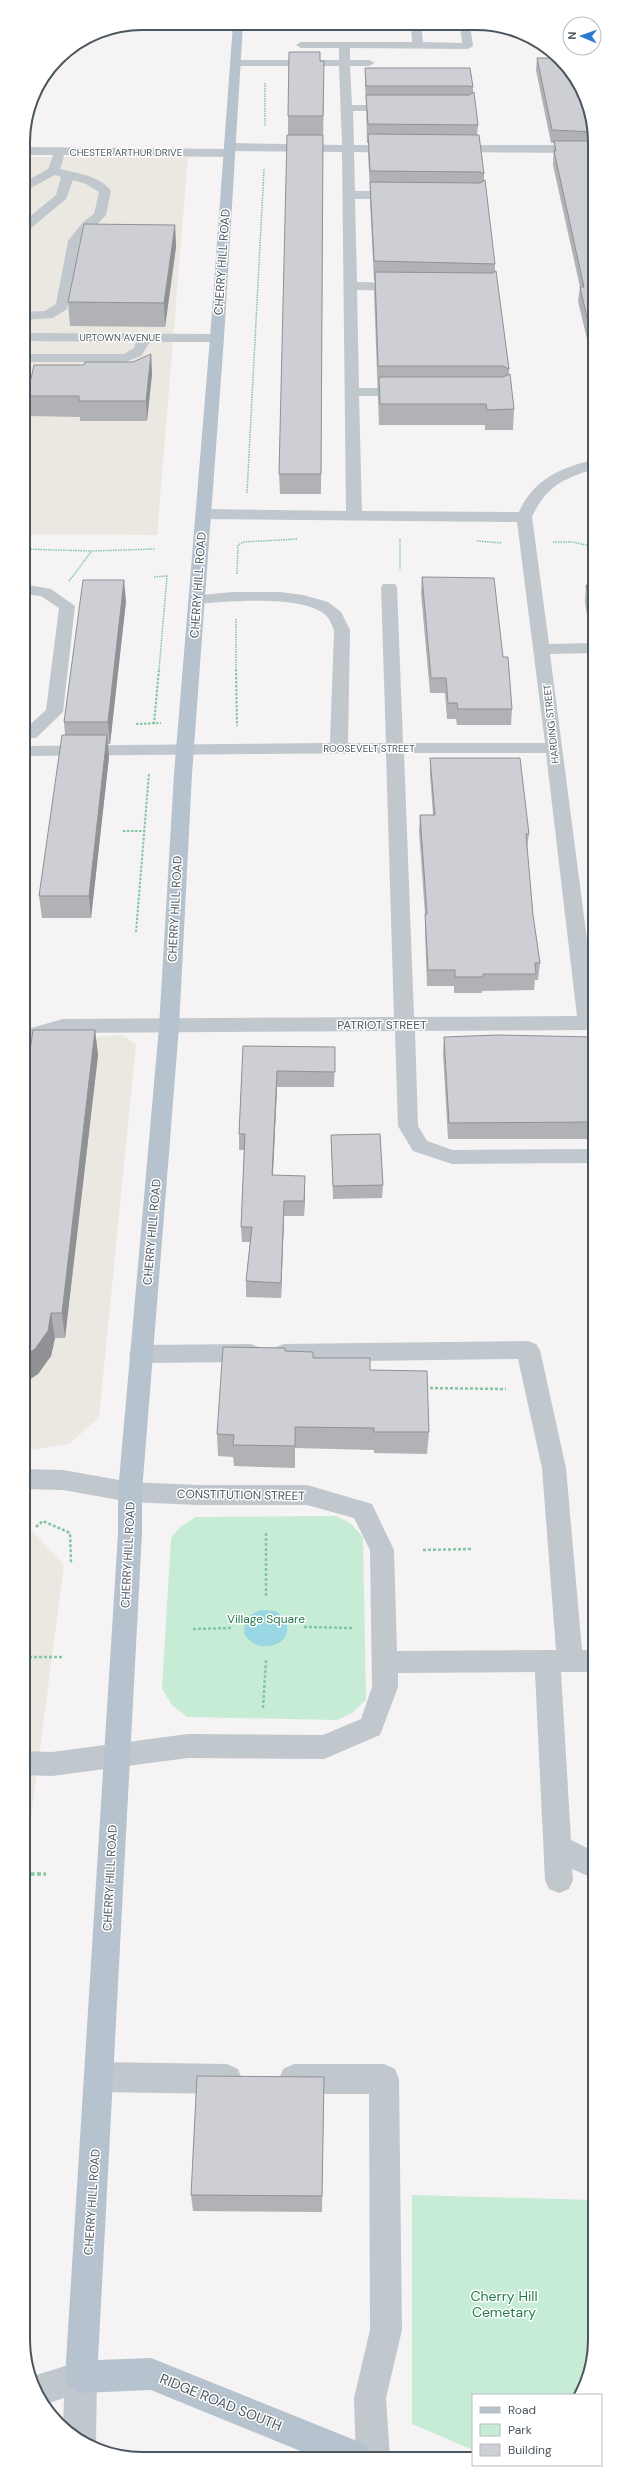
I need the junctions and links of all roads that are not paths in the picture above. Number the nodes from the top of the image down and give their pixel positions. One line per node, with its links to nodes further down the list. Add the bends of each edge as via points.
1 (238, 30): 7 (main road, CHERRY HILL ROAD)
2 (416, 30): 6 (street)
3 (466, 30): 6 (street, via 468,46)
4 (301, 45): 5 (street)
5 (344, 45): 6 (street); 8 (street)
6 (418, 46)
7 (235, 63): 8 (street); 16 (main road, CHERRY HILL ROAD)
8 (344, 63): 9 (street); 10 (street)
9 (369, 63)
10 (346, 108): 11 (street); 12 (street)
11 (407, 108)
12 (348, 149): 13 (street, CHESTER ARTHUR DRIVE); 16 (street, CHESTER ARTHUR DRIVE); 22 (street)
13 (411, 149)
14 (435, 149): 15 (street)
15 (588, 149)
16 (229, 150): 18 (street, CHESTER ARTHUR DRIVE); 30 (main road, CHERRY HILL ROAD)
17 (30, 151): 18 (street, CHESTER ARTHUR DRIVE)
18 (60, 152): 19 (street)
19 (53, 171): 20 (street); 21 (street)
20 (68, 175): 24 (street, via 62,196); 27 (street, via 90,181 105,191 100,215 87,225 74,241 62,306 48,315)
21 (30, 184)
22 (349, 195): 23 (street); 25 (street)
23 (410, 195)
24 (30, 223)
25 (350, 286): 26 (street); 32 (street)
26 (421, 287)
27 (30, 316)
28 (30, 337): 29 (street, UPTOWN AVENUE)
29 (144, 337): 30 (street, UPTOWN AVENUE); 31 (street, via 142,349 125,358)
30 (217, 338): 35 (main road, CHERRY HILL ROAD)
31 (30, 358)
32 (352, 392): 33 (street); 36 (street)
33 (424, 392)
34 (588, 466): 37 (street, HARDING STREET, via 567,472 545,485 531,499)
35 (203, 514): 36 (street); 40 (main road, CHERRY HILL ROAD)
36 (354, 515): 37 (street)
37 (524, 517): 41 (street, HARDING STREET)
38 (389, 587): 46 (street)
39 (30, 590): 43 (street, via 45,592 67,606 54,712)
40 (197, 599): 44 (main road, CHERRY HILL ROAD); 45 (street, via 310,600 336,615 341,622 342,630)
41 (542, 648): 42 (street); 47 (street, HARDING STREET)
42 (588, 648)
43 (30, 734)
44 (184, 748): 45 (street, ROOSEVELT STREET); 48 (street, ROOSEVELT STREET); 52 (main road, CHERRY HILL ROAD)
45 (339, 748): 46 (street, ROOSEVELT STREET)
46 (395, 748): 47 (street, ROOSEVELT STREET); 51 (street)
47 (553, 748): 49 (street, HARDING STREET)
48 (30, 751)
49 (588, 1001)
50 (588, 1023): 51 (street, PATRIOT STREET)
51 (405, 1025): 52 (street, PATRIOT STREET); 54 (street, via 408,1126 420,1146 452,1157)
52 (169, 1027): 53 (street, PATRIOT STREET, via 63,1026); 55 (main road, CHERRY HILL ROAD)
53 (30, 1035)
54 (588, 1156)
55 (141, 1354): 57 (main road, CHERRY HILL ROAD); 58 (street, via 528,1350 554,1468)
56 (30, 1479): 57 (street, CONSTITUTION STREET, via 63,1480)
57 (130, 1492): 59 (street, CONSTITUTION STREET, via 307,1495 363,1511 382,1550); 60 (main road, CHERRY HILL ROAD, via 130,1533)
58 (571, 1661): 59 (street); 62 (street)
59 (384, 1662): 60 (street, CONSTITUTION STREET, via 385,1687 371,1728 324,1747 188,1746)
60 (116, 1757): 61 (street, CONSTITUTION STREET, via 52,1764); 65 (main road, CHERRY HILL ROAD)
61 (30, 1763)
62 (558, 1848): 63 (street); 64 (street)
63 (588, 1863)
64 (559, 1880)
65 (99, 2077): 66 (main road, CHERRY HILL ROAD); 70 (street, via 384,2079 386,2330 370,2398)
66 (81, 2377): 67 (street); 68 (street, CHERRY HILL ROAD); 69 (main road, RIDGE ROAD SOUTH, via 151,2374)
67 (42, 2389)
68 (79, 2433)
69 (340, 2452)
70 (373, 2452)

